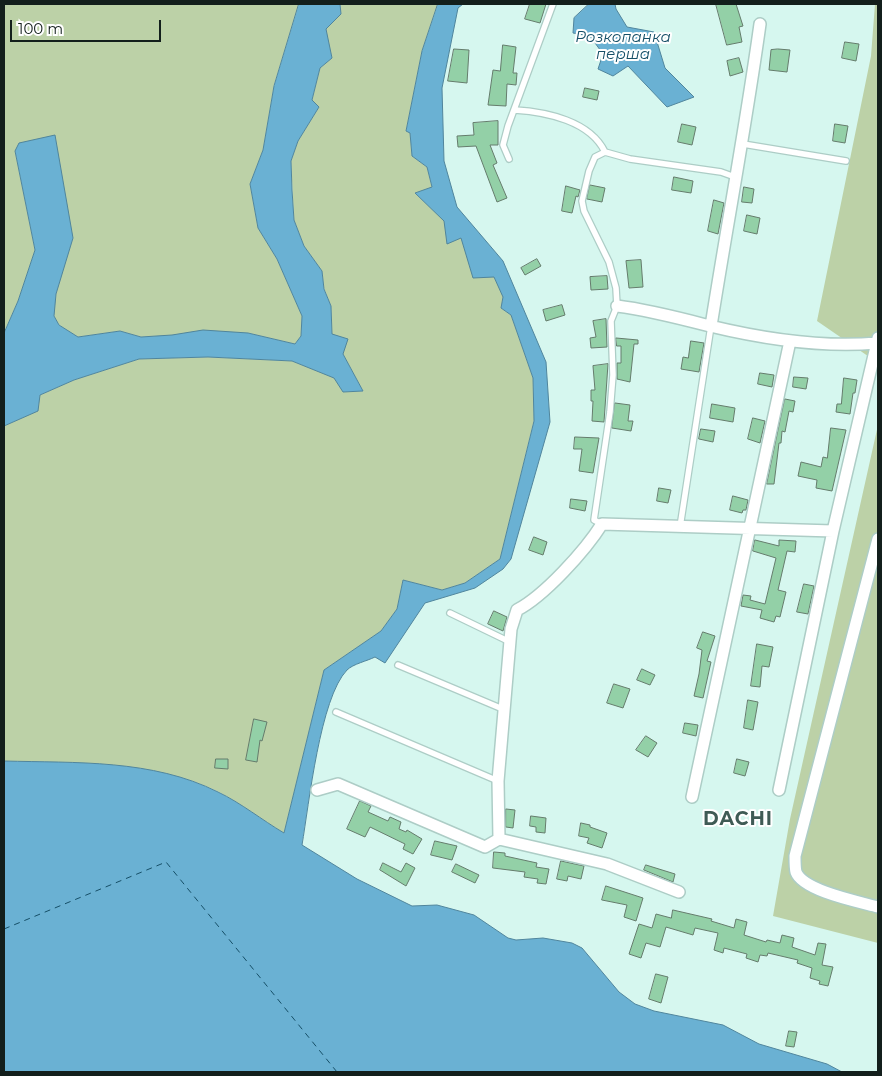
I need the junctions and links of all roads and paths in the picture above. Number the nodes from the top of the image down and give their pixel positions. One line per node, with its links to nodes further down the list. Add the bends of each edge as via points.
1 (553, 4): 3 (lane)
2 (760, 24): 4 (street)
3 (515, 110): 5 (lane, via 567,120 585,128 599,140); 6 (lane, via 503,146)
4 (743, 144): 7 (lane); 8 (street)
5 (605, 152): 8 (lane); 9 (lane, via 595,157 582,202 609,262 616,288)
6 (509, 158)
7 (846, 161)
8 (735, 177): 10 (street)
9 (616, 306): 10 (street); 13 (lane, via 611,321 613,375 610,412 594,520)
10 (711, 326): 12 (street); 14 (lane)
11 (878, 340): 12 (street, via 851,345); 16 (street)
12 (790, 341): 15 (street)
13 (602, 524): 14 (street); 19 (street, via 594,537 533,602 517,610)
14 (680, 527): 15 (street)
15 (750, 529): 16 (street); 26 (street)
16 (833, 531): 25 (street)
17 (878, 538): 29 (street, via 795,856 796,873 806,883)
18 (450, 613): 19 (lane)
19 (510, 642): 21 (street)
20 (398, 666): 21 (lane)
21 (505, 710): 23 (street)
22 (336, 712): 23 (lane)
23 (498, 781): 27 (street)
24 (317, 790): 27 (street, via 338,784 485,847)
25 (779, 790)
26 (692, 797)
27 (499, 839): 28 (street, via 607,864)
28 (678, 892)
29 (878, 907)

